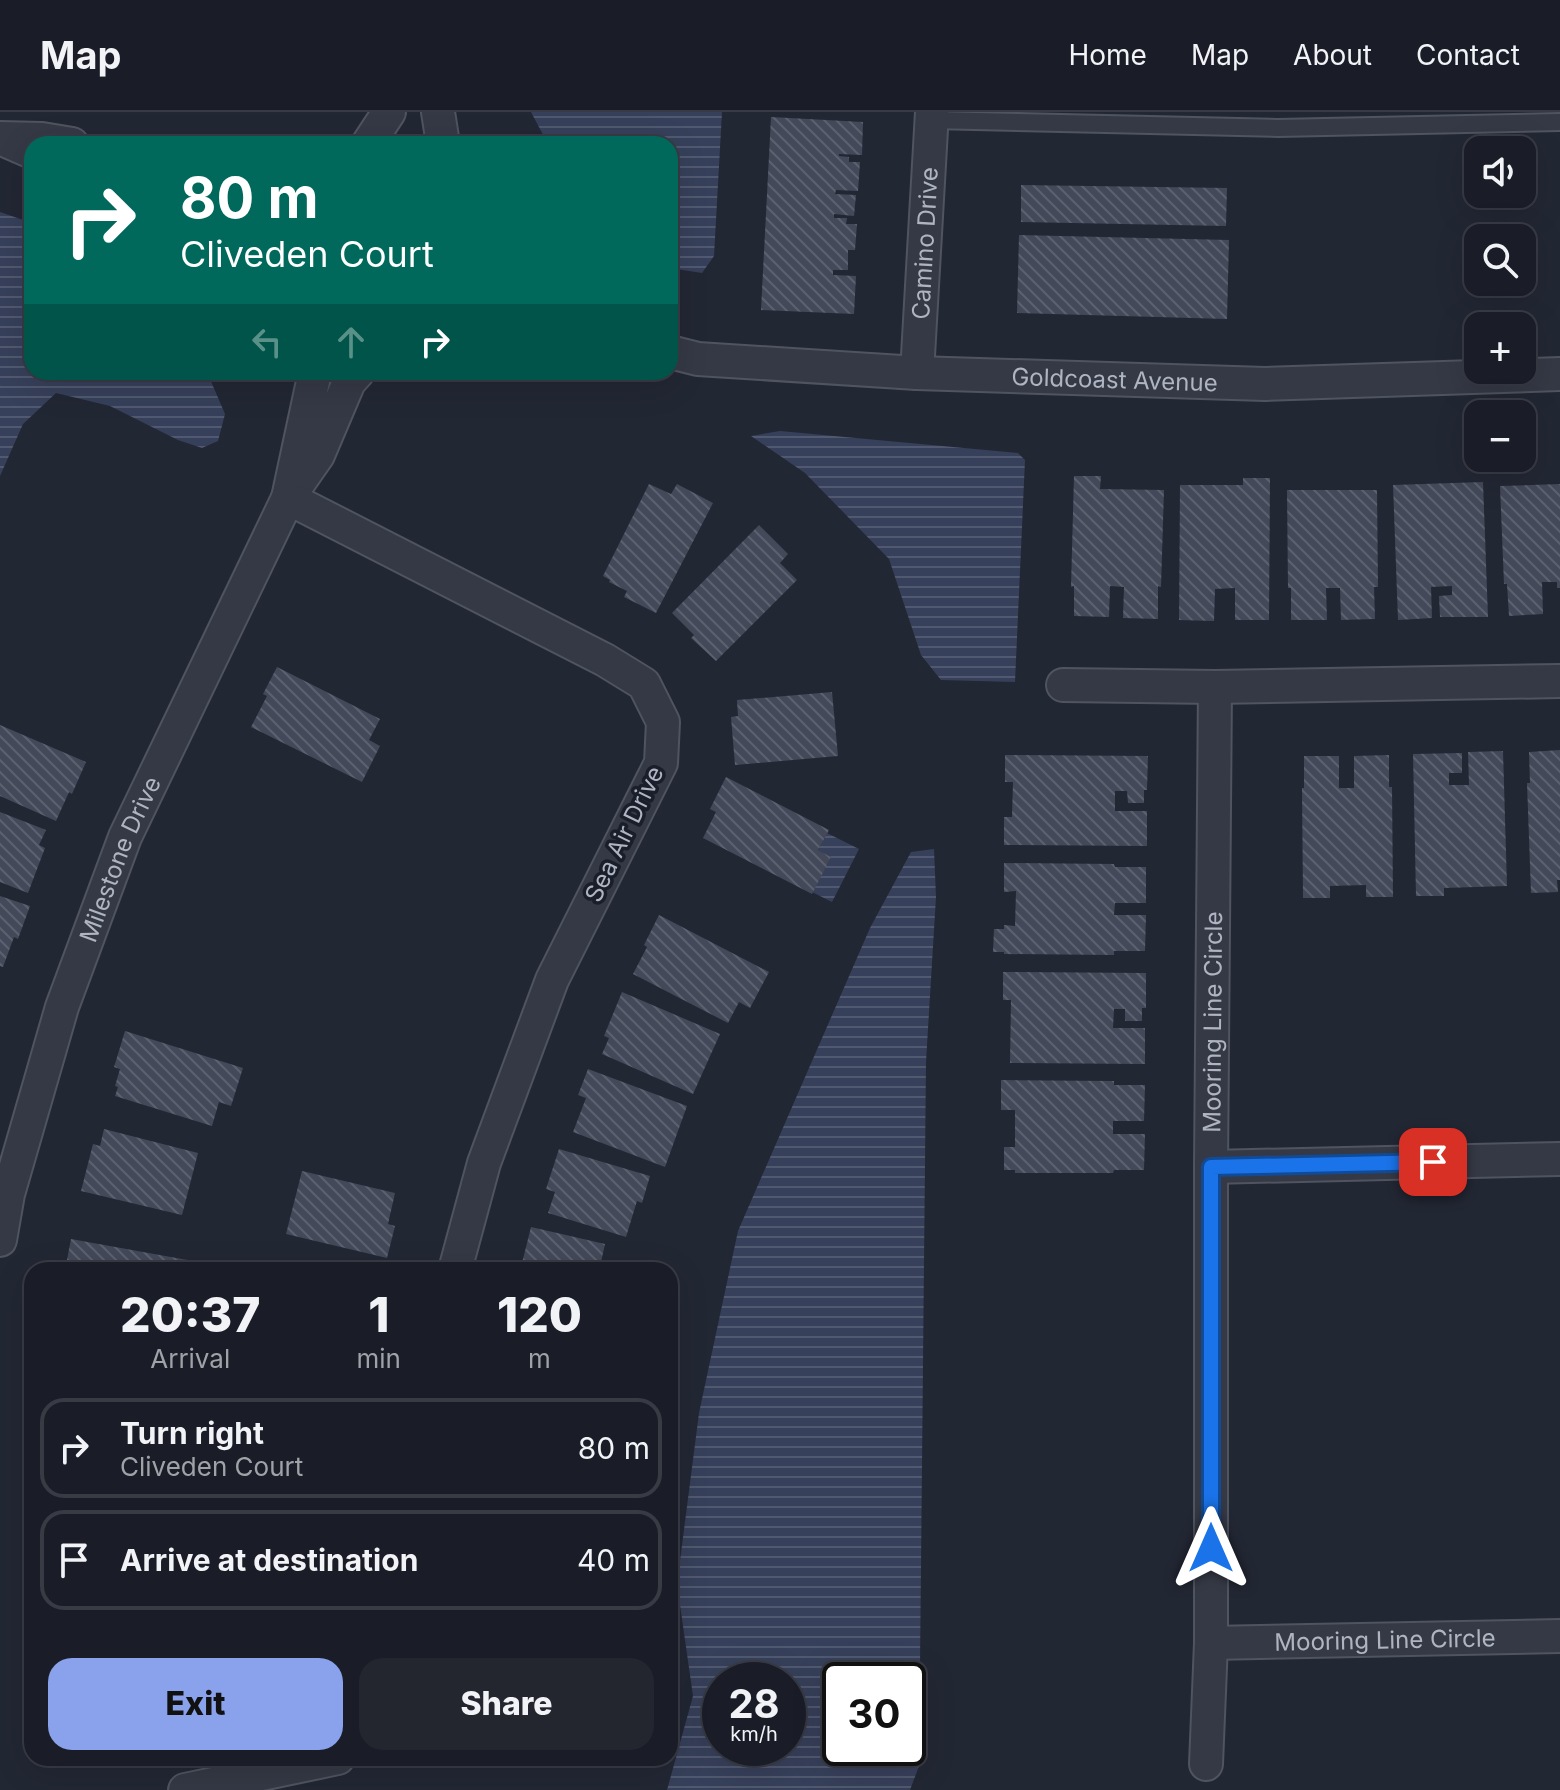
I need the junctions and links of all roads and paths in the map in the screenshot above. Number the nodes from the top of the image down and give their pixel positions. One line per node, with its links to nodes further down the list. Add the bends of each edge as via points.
1 (389, 112): 5 (street)
2 (438, 112): 6 (street)
3 (932, 116): 4 (lane, via 1278,128); 11 (street, Camino Drive)
4 (1560, 122)
5 (373, 136)
6 (442, 136)
7 (0, 138): 8 (street); 9 (street)
8 (24, 139)
9 (24, 148)
10 (678, 354): 11 (street, Goldcoast Avenue)
11 (917, 373): 12 (street, Goldcoast Avenue, via 1265,384)
12 (1560, 374)
13 (313, 380): 15 (street, Milestone Drive)
14 (351, 380): 15 (street, Milestone Drive, via 318,455)
15 (288, 498): 21 (street, Milestone Drive, via 125,837 62,1007 8,1194); 22 (street, Sea Air Drive, via 605,660 644,684 663,722 661,763 552,980 484,1163)
16 (1560, 681): 18 (street)
17 (1063, 685): 18 (street)
18 (1215, 687): 20 (street, Mooring Line Circle)
19 (1560, 1159): 20 (street)
20 (1211, 1167): 24 (street, Mooring Line Circle)
21 (0, 1240)
22 (457, 1262)
23 (1560, 1636): 24 (street, Mooring Line Circle)
24 (1211, 1643): 25 (street, Mooring Line Circle)
25 (1206, 1764)
26 (300, 1766): 27 (street)
27 (185, 1790)

